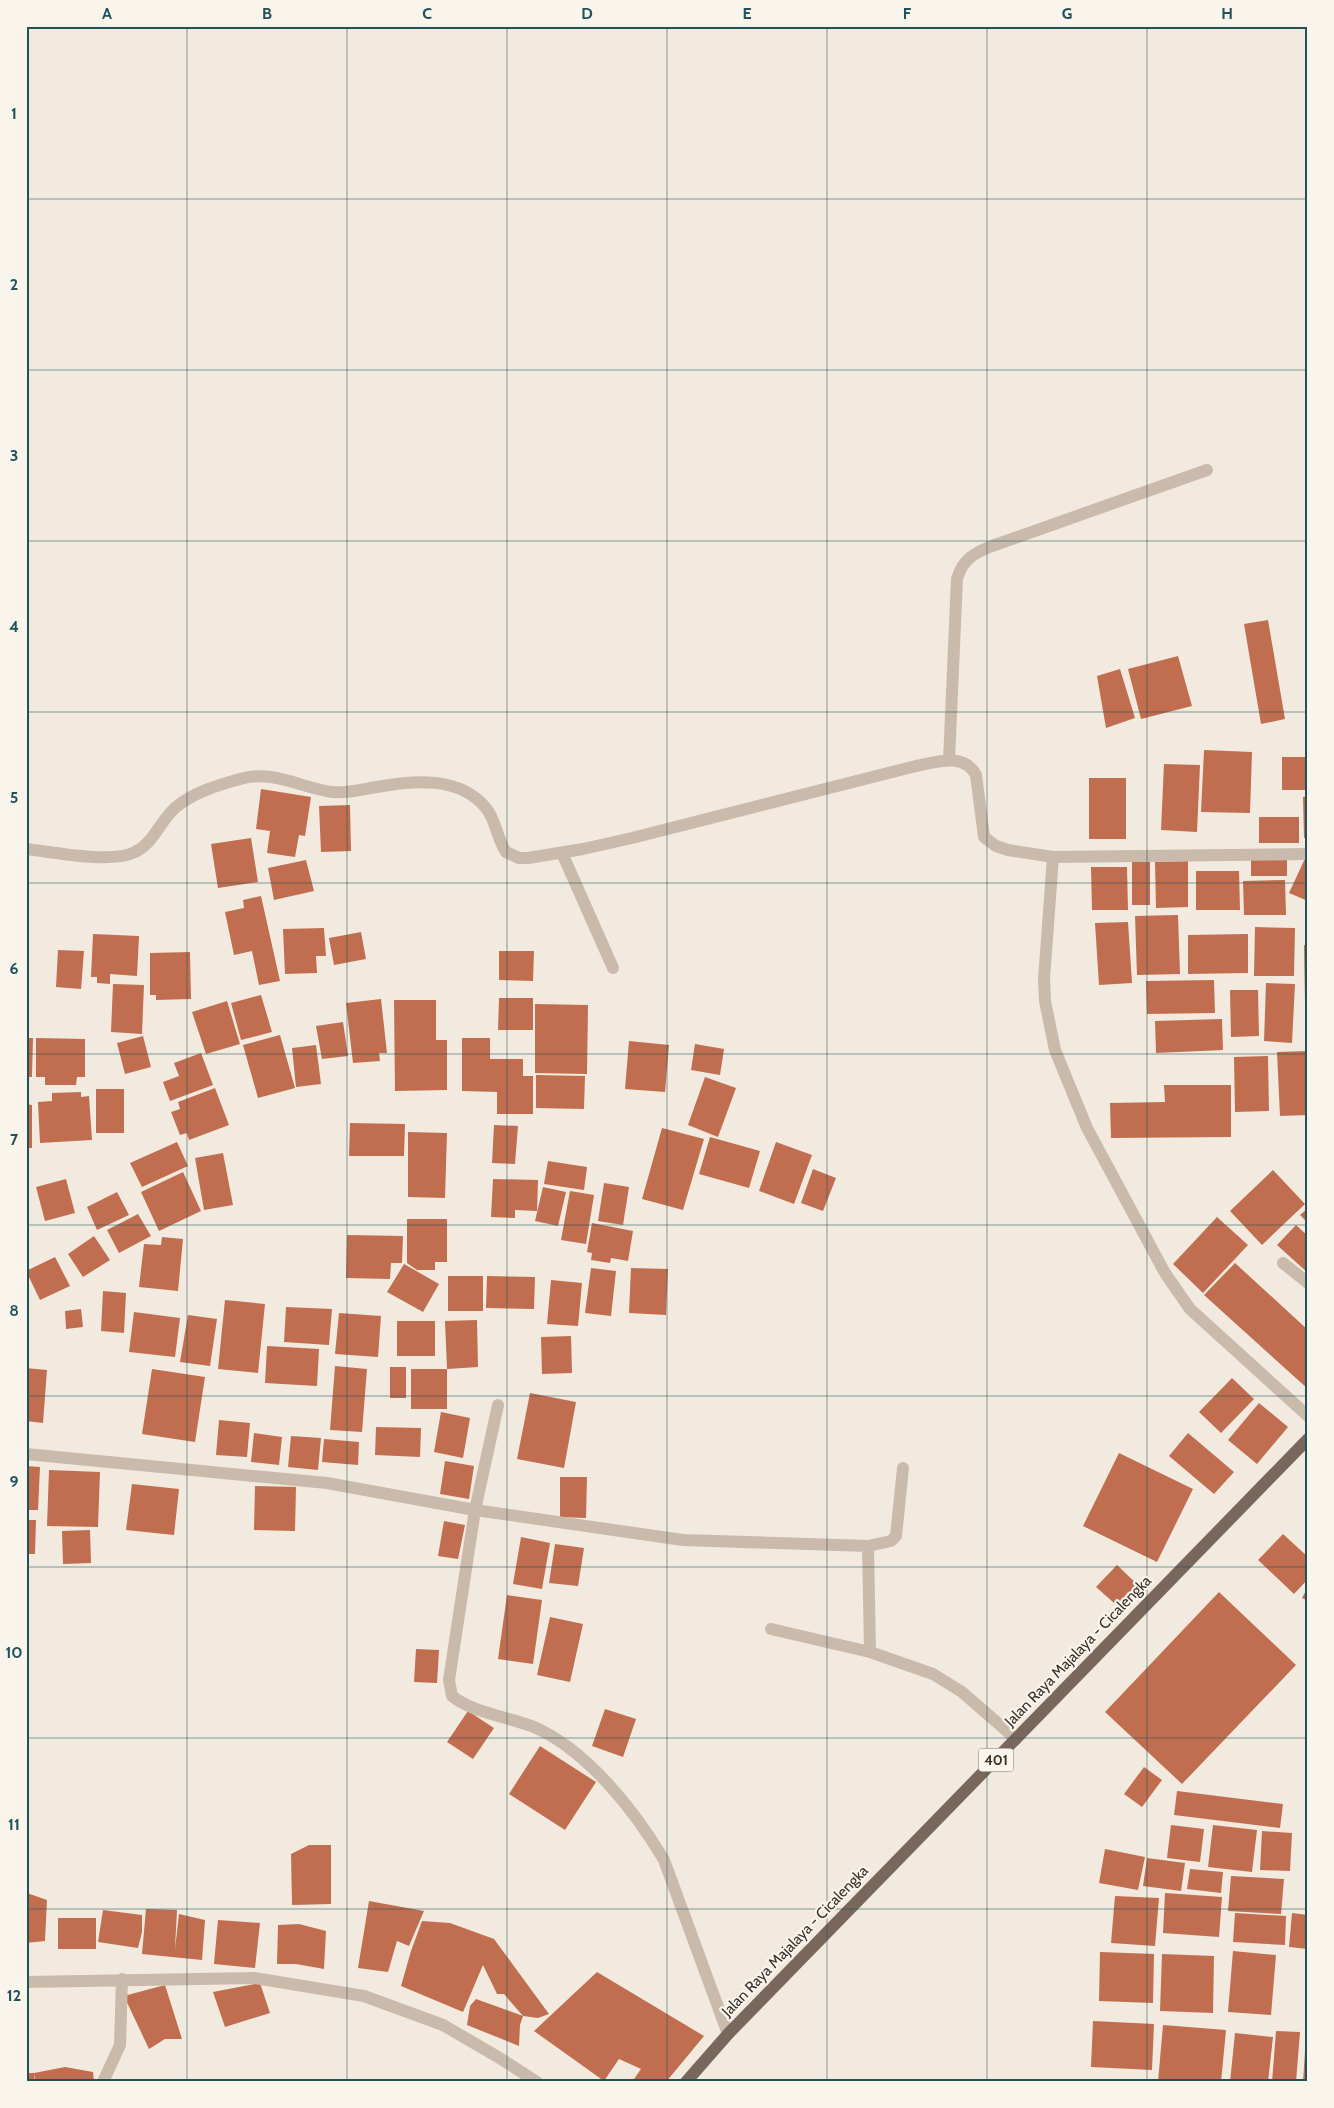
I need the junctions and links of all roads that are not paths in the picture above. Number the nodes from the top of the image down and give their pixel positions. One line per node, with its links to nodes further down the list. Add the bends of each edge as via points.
1 (1207, 470): 2 (street, via 992,546 967,559 957,579)
2 (950, 760): 4 (street); 6 (street, via 966,763 976,775 982,828 989,842 1008,850)
3 (26, 849): 4 (street, via 94,857 125,856 148,843 174,808 193,796 242,778 268,776 335,793 418,781 456,788 469,793 488,810 506,852 519,858)
4 (562, 853): 7 (street)
5 (1308, 854): 6 (street)
6 (1053, 857): 11 (street, via 1044,1001 1055,1050 1087,1128 1165,1273 1190,1310)
7 (613, 968)
8 (1283, 1263): 9 (street)
9 (1308, 1283)
10 (498, 1405): 15 (street)
11 (1308, 1416)
12 (1308, 1439): 19 (main road, Jalan Raya Majalaya - Cicalengka / 401)
13 (26, 1454): 15 (street, via 327,1483)
14 (903, 1468): 16 (street, via 896,1536 891,1541)
15 (475, 1510): 16 (street, via 683,1540); 22 (street, via 449,1680 452,1696 484,1712 534,1727 569,1748 608,1785 654,1842 664,1860)
16 (868, 1546): 18 (street)
17 (771, 1629): 18 (street)
18 (870, 1652): 19 (street, via 933,1674 962,1692)
19 (1016, 1739): 22 (main road, Jalan Raya Majalaya - Cicalengka / 401)
20 (122, 1980): 21 (street); 23 (street, via 120,2045); 24 (street, via 254,1978 364,1996 443,2025)
21 (26, 1982)
22 (728, 2034): 25 (main road, Jalan Raya Majalaya - Cicalengka / 401)
23 (103, 2082)
24 (537, 2082)
25 (686, 2082)

